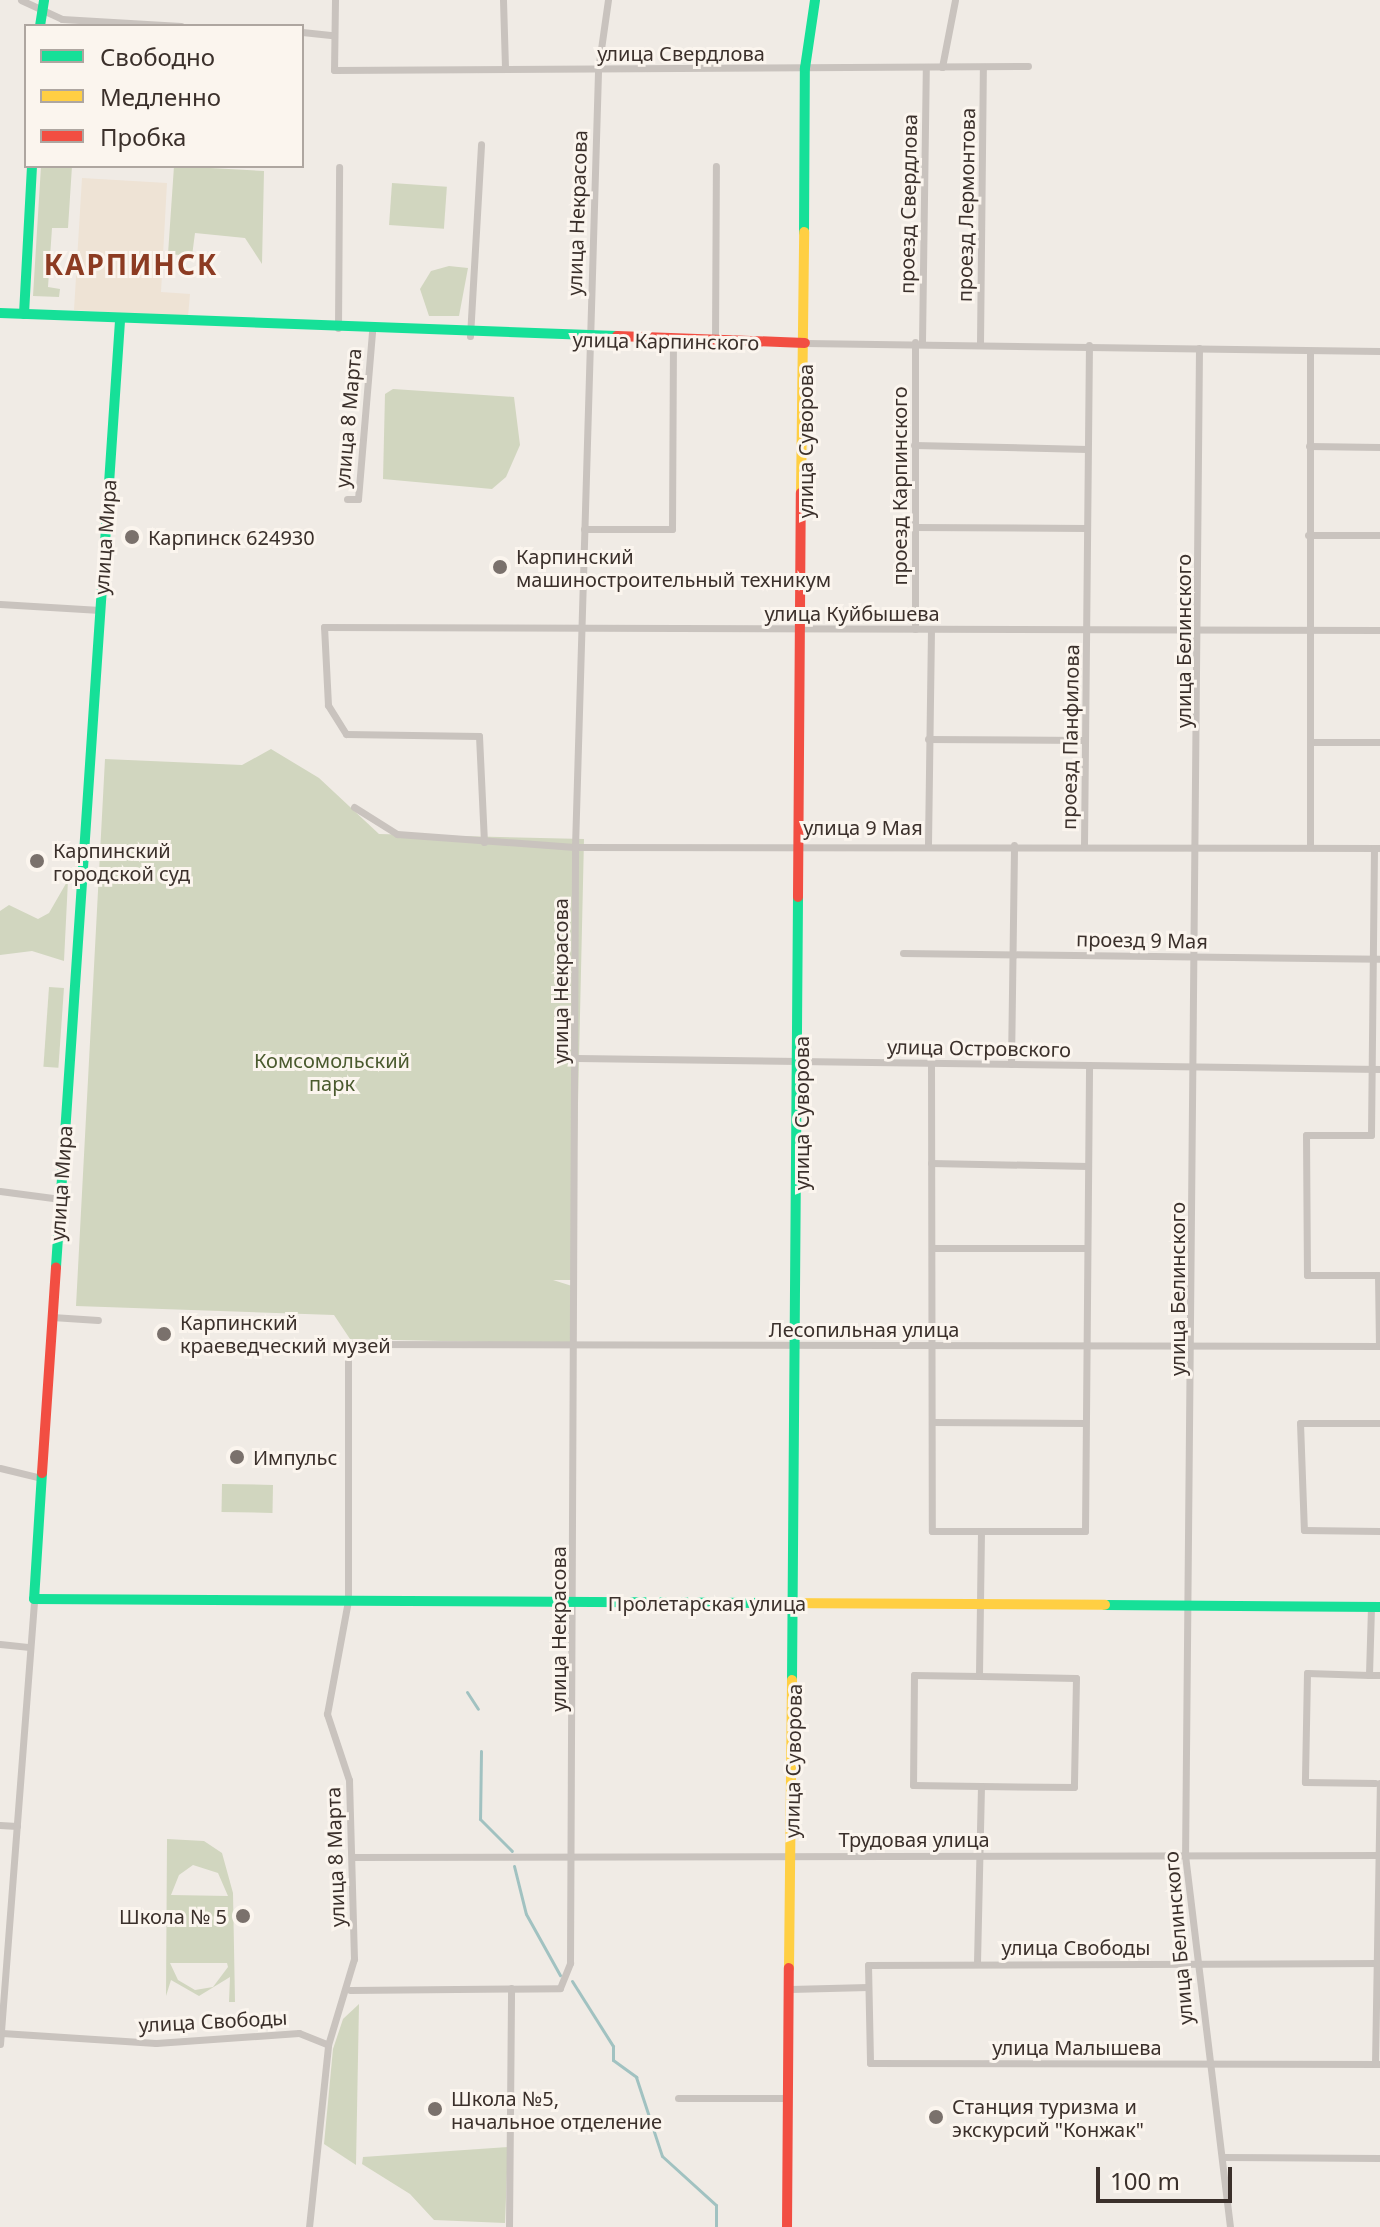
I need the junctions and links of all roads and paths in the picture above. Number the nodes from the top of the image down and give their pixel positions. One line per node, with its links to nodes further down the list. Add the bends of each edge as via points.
1 (21, 0): 7 (street)
2 (335, 0): 10 (street)
3 (503, 0): 11 (street)
4 (608, 0): 17 (street, улица Некрасова)
5 (815, 0): 16 (main road, улица Суворова)
6 (955, 0): 14 (street)
7 (43, 5): 8 (street, via 62,19)
8 (147, 24)
9 (304, 32): 10 (street)
10 (333, 35): 11 (street, улица Свердлова, via 334,70)
11 (505, 66): 17 (street, улица Свердлова)
12 (1028, 66): 15 (street, улица Свердлова)
13 (926, 67): 14 (street, улица Свердлова); 16 (street, улица Свердлова); 31 (street, проезд Свердлова)
14 (942, 67): 15 (street, улица Свердлова)
15 (983, 67): 33 (street, проезд Лермонтова)
16 (805, 68): 17 (street, улица Свердлова); 32 (main road, улица Суворова)
17 (598, 70): 28 (street, улица Некрасова)
18 (481, 144): 27 (street)
19 (716, 166): 29 (street)
20 (339, 167): 25 (street, улица 8 Марта)
21 (32, 168): 23 (main road)
22 (0, 313): 23 (main road, улица Карпинского)
23 (24, 314): 24 (main road, улица Карпинского)
24 (120, 322): 25 (main road, улица Карпинского); 49 (main road, улица Мира)
25 (338, 330): 26 (main road, улица Карпинского)
26 (372, 332): 27 (main road, улица Карпинского); 42 (street, улица 8 Марта, via 358,499)
27 (470, 336): 28 (main road, улица Карпинского)
28 (588, 340): 30 (main road, улица Карпинского); 45 (street, улица Некрасова)
29 (715, 340): 30 (main road, улица Карпинского); 32 (main road, улица Карпинского)
30 (673, 341): 45 (street, via 672,529)
31 (919, 342): 32 (street, улица Карпинского); 33 (street, улица Карпинского); 38 (street, проезд Карпинского)
32 (805, 343): 51 (main road, улица Суворова)
33 (980, 343): 34 (street, улица Карпинского)
34 (1089, 345): 35 (street, улица Карпинского); 41 (street)
35 (1199, 348): 36 (street, улица Карпинского); 55 (street, улица Белинского)
36 (1310, 351): 37 (street, улица Карпинского); 39 (street)
37 (1380, 351)
38 (914, 445): 41 (street); 43 (street, проезд Карпинского)
39 (1309, 446): 40 (street); 46 (street)
40 (1380, 447)
41 (1087, 449): 44 (street)
42 (347, 499)
43 (914, 527): 44 (street); 52 (street, проезд Карпинского)
44 (1087, 528): 54 (street)
45 (584, 529): 50 (street, улица Некрасова)
46 (1308, 535): 47 (street); 56 (street)
47 (1380, 535)
48 (0, 604): 49 (street)
49 (100, 610): 87 (main road, улица Мира)
50 (580, 628): 51 (street, улица Куйбышева); 63 (street, улица Куйбышева, via 324,627 328,705 346,734 479,736); 69 (street, улица Некрасова)
51 (804, 629): 52 (street, улица Куйбышева); 64 (main road, улица Суворова)
52 (915, 629): 53 (street, улица Куйбышева)
53 (931, 629): 54 (street, улица Куйбышева); 58 (street)
54 (1088, 629): 55 (street, улица Куйбышева); 59 (street, проезд Панфилова)
55 (1199, 630): 56 (street, улица Куйбышева); 68 (street, улица Белинского)
56 (1310, 630): 57 (street, улица Куйбышева); 60 (street)
57 (1380, 630)
58 (928, 739): 59 (street); 65 (street)
59 (1084, 740): 67 (street, проезд Панфилова)
60 (1312, 742): 61 (street); 70 (street)
61 (1380, 742)
62 (354, 807): 63 (street, улица 9 Мая, via 397,834)
63 (484, 842): 69 (street, улица 9 Мая)
64 (804, 843): 65 (street, улица 9 Мая); 69 (street, улица 9 Мая); 77 (main road, улица Суворова)
65 (928, 844): 66 (street, улица 9 Мая)
66 (1014, 845): 67 (street, улица 9 Мая); 73 (street)
67 (1084, 845): 68 (street, улица 9 Мая)
68 (1198, 846): 70 (street, улица 9 Мая); 74 (street, улица Белинского)
69 (575, 847): 76 (street, улица Некрасова)
70 (1310, 847): 71 (street, улица 9 Мая)
71 (1377, 848): 75 (street)
72 (903, 953): 73 (street, проезд 9 Мая)
73 (1012, 954): 74 (street, проезд 9 Мая); 79 (street)
74 (1195, 956): 75 (street, проезд 9 Мая); 81 (street, улица Белинского)
75 (1376, 959): 82 (street)
76 (577, 1058): 77 (street, улица Островского); 94 (street, улица Некрасова)
77 (801, 1061): 78 (street, улица Островского); 95 (main road, улица Суворова)
78 (931, 1063): 79 (street, улица Островского); 84 (street)
79 (1011, 1064): 80 (street, улица Островского)
80 (1089, 1065): 81 (street, улица Островского); 85 (street)
81 (1194, 1066): 82 (street, улица Островского); 98 (street, улица Белинского)
82 (1371, 1069): 83 (street, улица Островского); 90 (street, via 1371,1135 1306,1135 1307,1275)
83 (1380, 1069)
84 (931, 1163): 85 (street); 88 (street)
85 (1088, 1166): 89 (street)
86 (0, 1191): 87 (street)
87 (60, 1199): 91 (main road, улица Мира)
88 (932, 1248): 89 (street); 96 (street)
89 (1087, 1248): 97 (street)
90 (1379, 1275): 99 (street)
91 (52, 1317): 92 (street); 104 (main road, улица Мира)
92 (98, 1320)
93 (348, 1344): 94 (street, Лесопильная улица); 108 (street, улица 8 Марта)
94 (576, 1344): 95 (street, Лесопильная улица); 109 (street, улица Некрасова)
95 (800, 1345): 96 (street, Лесопильная улица); 110 (main road, улица Суворова)
96 (932, 1345): 97 (street, Лесопильная улица); 100 (street)
97 (1086, 1345): 98 (street, Лесопильная улица); 101 (street)
98 (1193, 1346): 99 (street, Лесопильная улица); 112 (street, улица Белинского)
99 (1379, 1346)
100 (932, 1422): 101 (street); 105 (street, via 932,1531)
101 (1085, 1423): 105 (street, via 1085,1531)
102 (1380, 1423): 106 (street, via 1300,1423 1304,1530)
103 (0, 1468): 104 (street)
104 (41, 1478): 107 (main road, улица Мира)
105 (981, 1531): 111 (street)
106 (1380, 1531)
107 (34, 1599): 108 (main road, Пролетарская улица); 115 (street, улица Мира)
108 (348, 1601): 109 (main road, Пролетарская улица); 128 (street, улица 8 Марта, via 327,1714 349,1780)
109 (574, 1602): 110 (main road, Пролетарская улица); 123 (street, улица Некрасова)
110 (795, 1603): 111 (main road, Пролетарская улица); 127 (main road, улица Суворова)
111 (981, 1604): 112 (main road, Пролетарская улица); 118 (street)
112 (1189, 1606): 113 (main road, Пролетарская улица); 125 (street, улица Белинского)
113 (1375, 1607): 116 (street)
114 (0, 1644): 115 (street)
115 (30, 1647): 122 (street, улица Мира)
116 (1369, 1675): 117 (street); 119 (street, via 1307,1673 1305,1782)
117 (1380, 1675)
118 (979, 1676): 120 (street, via 914,1675 913,1785); 120 (street, via 1076,1678 1074,1787)
119 (1377, 1783): 126 (street)
120 (981, 1786): 124 (street)
121 (0, 1825): 122 (street)
122 (17, 1826): 133 (street, улица Мира)
123 (573, 1853): 127 (street, Трудовая улица); 128 (street, Трудовая улица); 134 (street, улица Некрасова, via 570,1963 560,1988)
124 (980, 1855): 125 (street, Трудовая улица); 127 (street, Трудовая улица); 129 (street)
125 (1185, 1855): 126 (street, Трудовая улица); 131 (street, улица Белинского)
126 (1377, 1855): 130 (street)
127 (792, 1856): 135 (main road, улица Суворова)
128 (352, 1857): 136 (street, улица 8 Марта)
129 (977, 1963): 131 (street, улица Свободы); 132 (street, улица Свободы, via 868,1965)
130 (1377, 1963): 131 (street, улица Свободы); 141 (street)
131 (1194, 1964): 140 (street, улица Белинского)
132 (868, 1987): 135 (street); 140 (street, улица Малышева, via 870,2063)
133 (3, 1988): 137 (street, улица Мира)
134 (511, 1988): 136 (street); 147 (street)
135 (790, 1989): 143 (main road, улица Суворова)
136 (350, 1990): 139 (street, улица 8 Марта)
137 (2, 2033): 138 (street, улица Мира); 139 (street, улица Свободы, via 156,2043 299,2033)
138 (0, 2044)
139 (328, 2045): 146 (street, улица 8 Марта)
140 (1207, 2063): 141 (street, улица Малышева); 144 (street, улица Белинского)
141 (1378, 2064)
142 (678, 2098): 143 (street)
143 (786, 2098): 148 (main road, улица Суворова)
144 (1222, 2157): 145 (street); 149 (street, улица Белинского)
145 (1380, 2158)
146 (309, 2227)
147 (509, 2227)
148 (787, 2227)
149 (1230, 2227)

